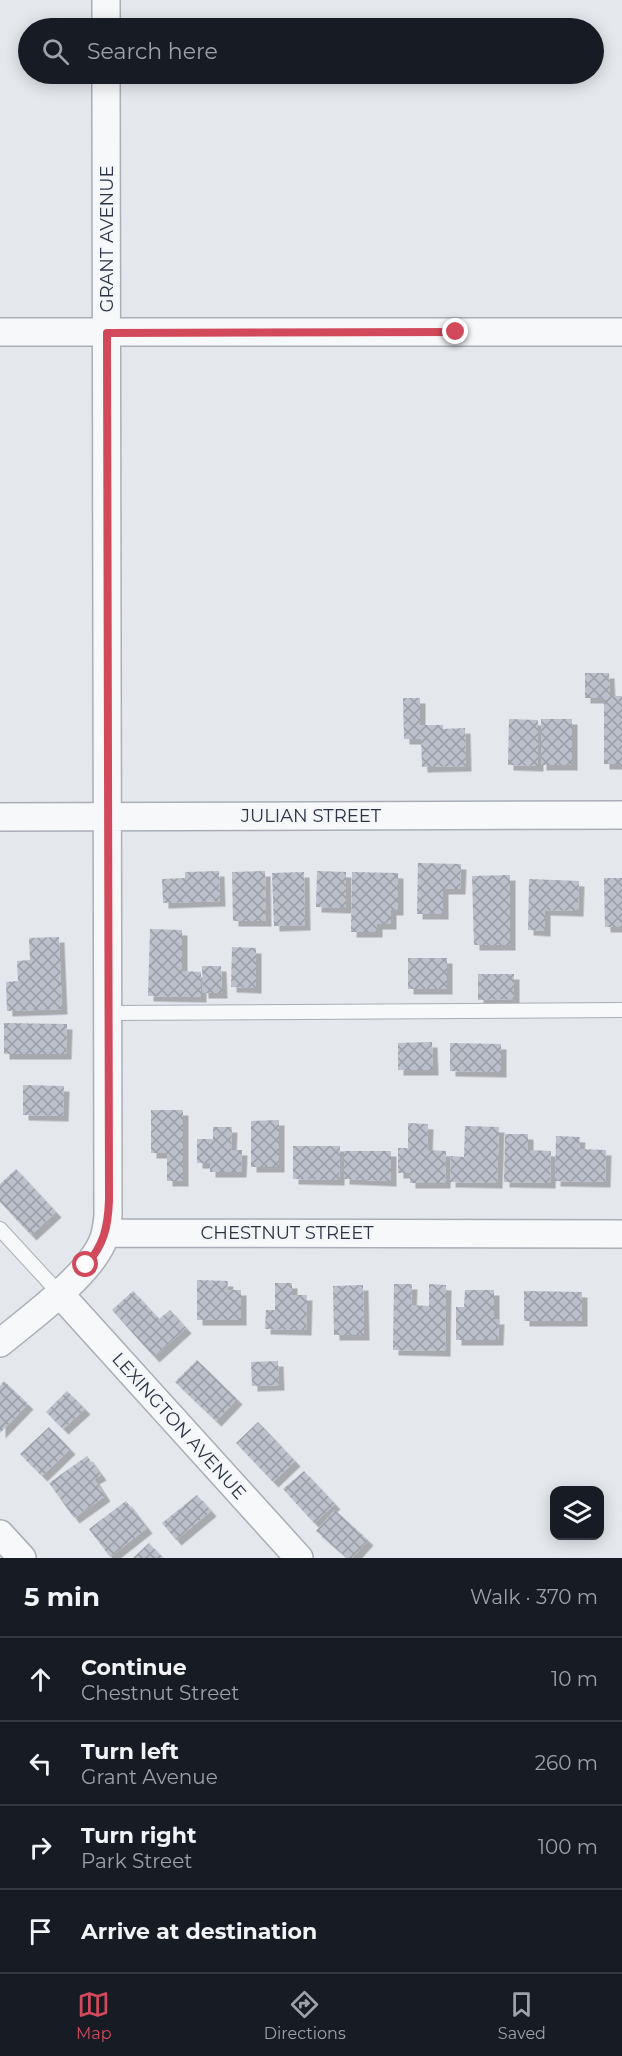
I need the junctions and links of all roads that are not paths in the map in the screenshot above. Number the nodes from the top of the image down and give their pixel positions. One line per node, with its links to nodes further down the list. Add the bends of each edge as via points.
1 (106, 0): 2 (street)
2 (106, 18)
3 (106, 84): 6 (street, GRANT AVENUE)
4 (622, 332): 6 (street)
5 (0, 333): 6 (street)
6 (107, 333): 9 (street, GRANT AVENUE)
7 (622, 815): 9 (street, JULIAN STREET)
8 (0, 817): 9 (street, JULIAN STREET)
9 (109, 817): 11 (street, GRANT AVENUE)
10 (622, 1010): 11 (lane)
11 (108, 1013): 13 (street, GRANT AVENUE)
12 (0, 1229): 15 (lane)
13 (106, 1233): 14 (street, CHESTNUT STREET); 15 (street, via 96,1254)
14 (622, 1234)
15 (59, 1293): 16 (street); 19 (street, LEXINGTON AVENUE)
16 (0, 1343)
17 (0, 1534): 18 (street)
18 (22, 1558)
19 (299, 1558)

